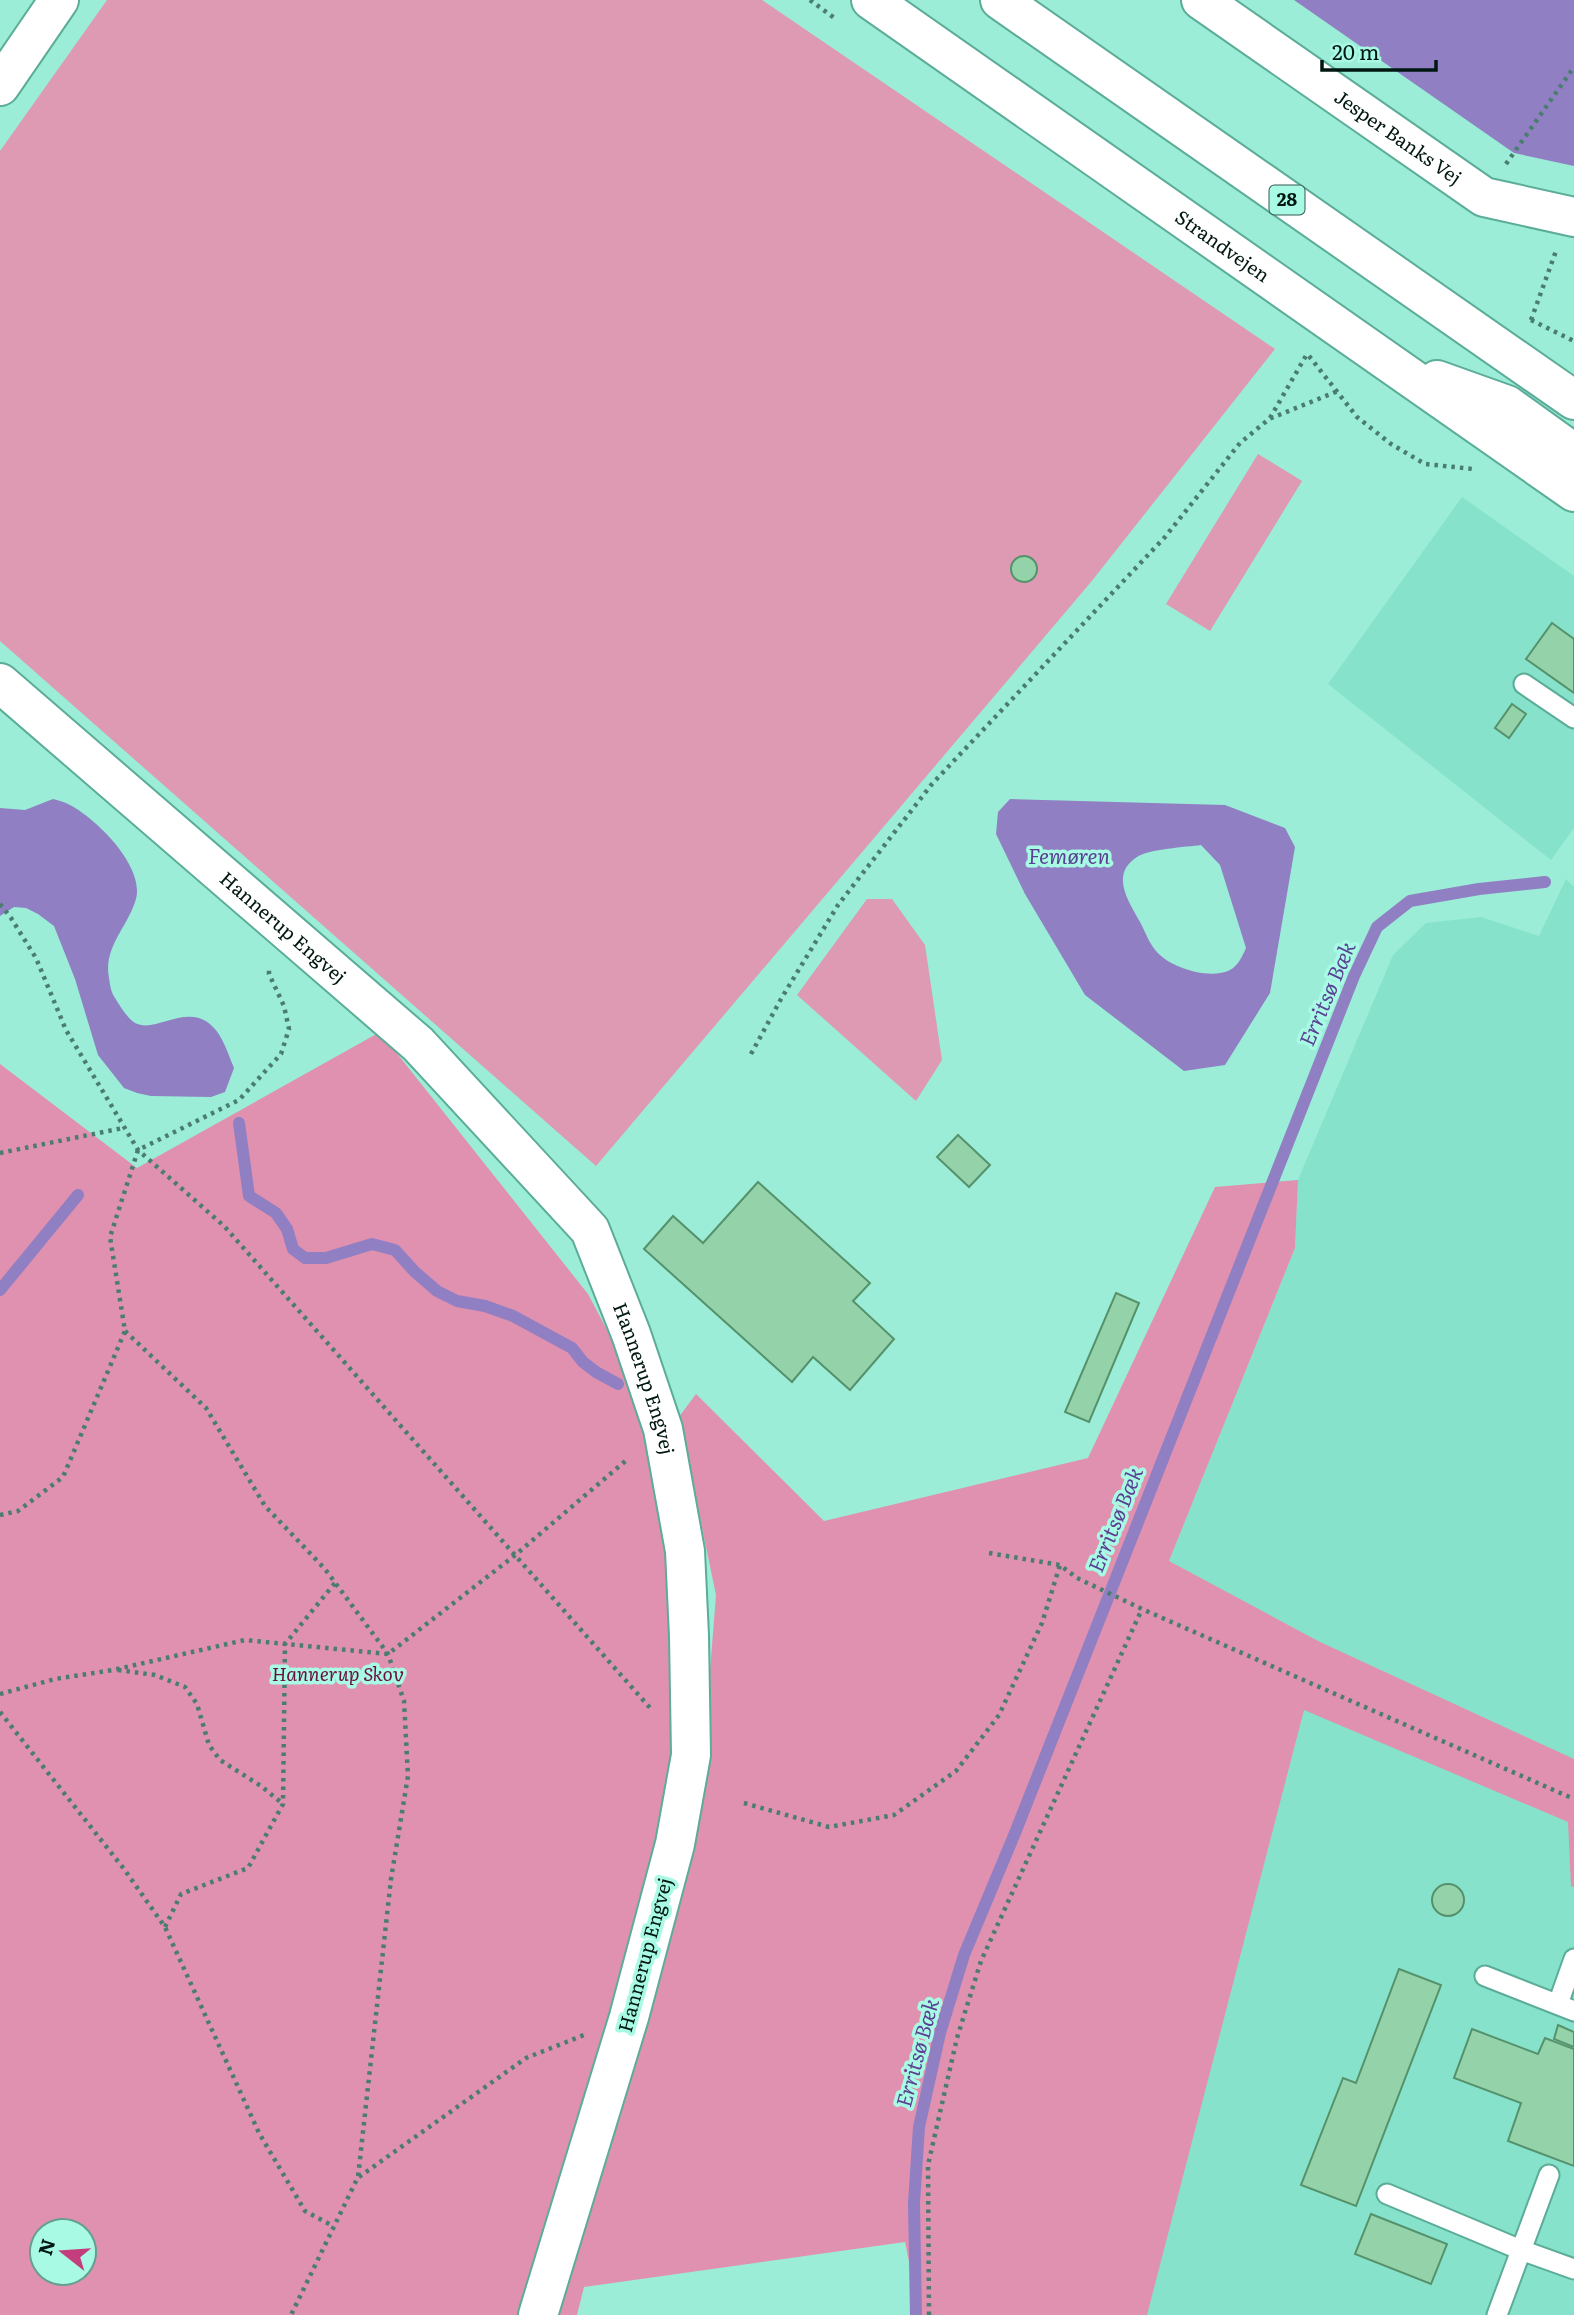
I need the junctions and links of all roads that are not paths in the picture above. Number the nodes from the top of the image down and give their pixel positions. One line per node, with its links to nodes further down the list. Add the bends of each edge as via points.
1 (59, 0): 5 (street)
2 (871, 0): 7 (street, Strandvejen)
3 (1000, 0): 8 (street, 28)
4 (1201, 0): 6 (street, Jesper Banks Vej, via 1484,197)
5 (0, 86)
6 (1571, 216)
7 (1386, 361): 9 (street, via 1507,405); 10 (street, Strandvejen)
8 (1574, 400)
9 (1574, 453)
10 (1574, 492)
11 (0, 683): 21 (street, Hannerup Engvej, via 418,1044 590,1230 623,1309 663,1429 685,1551 691,1755 675,1844 629,2017)
12 (1524, 684): 13 (lane)
13 (1574, 718)
14 (1574, 1959): 16 (lane)
15 (1485, 1976): 16 (lane)
16 (1566, 2007)
17 (1549, 2175): 19 (lane)
18 (1387, 2194): 19 (lane)
19 (1521, 2250): 20 (lane); 22 (lane)
20 (1574, 2269)
21 (538, 2315)
22 (1497, 2315)

